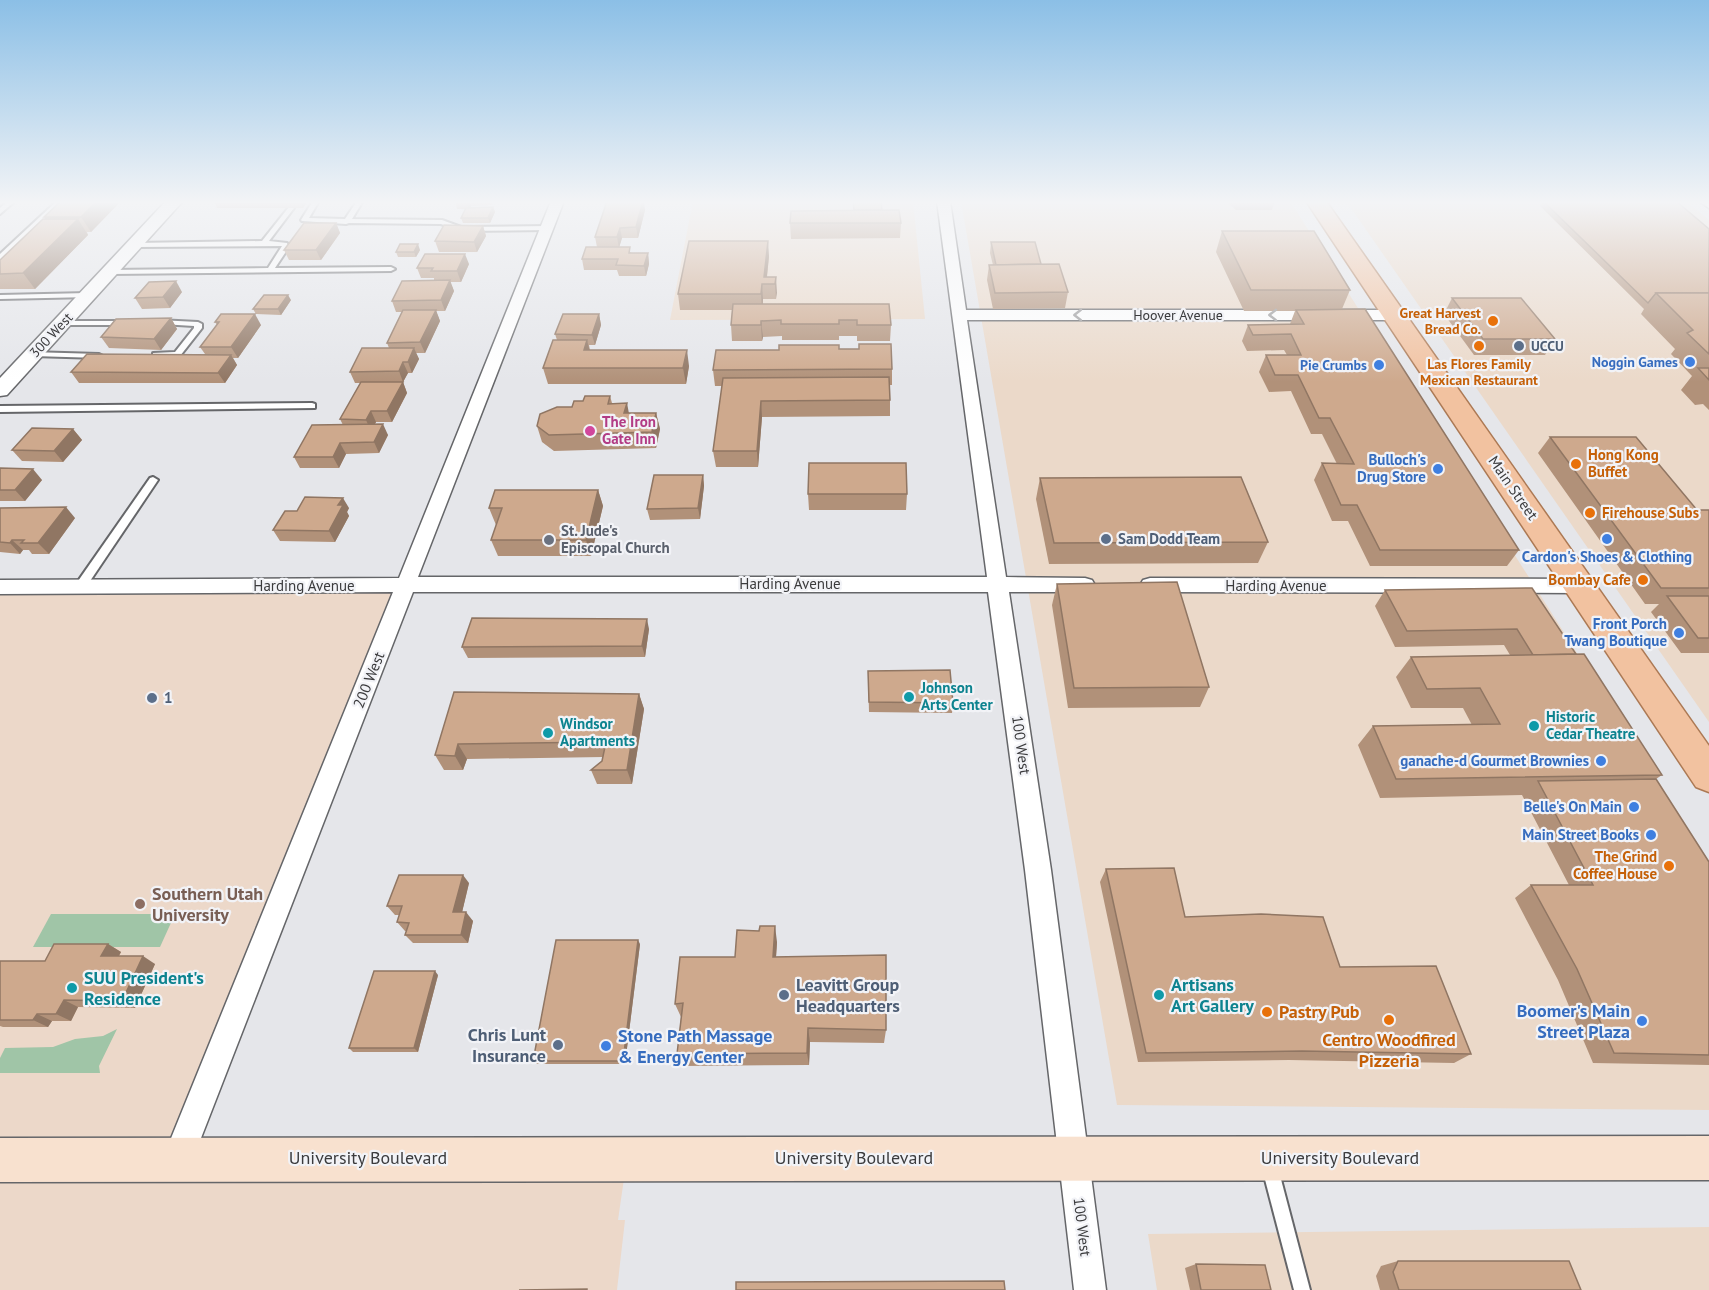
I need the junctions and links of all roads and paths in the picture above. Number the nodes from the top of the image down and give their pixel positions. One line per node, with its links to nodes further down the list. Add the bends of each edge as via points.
1 (120, 261): 8 (street, 300 West)
2 (275, 261): 7 (lane)
3 (534, 261): 23 (street, 200 West)
4 (953, 261): 11 (street, 100 West)
5 (1358, 261): 12 (main road, Main Street)
6 (391, 269): 7 (lane)
7 (270, 270): 8 (lane)
8 (110, 272): 9 (street, 300 West)
9 (88, 295): 10 (lane); 14 (street, 300 West)
10 (0, 297)
11 (961, 315): 12 (street, Hoover Avenue, one-way to 11); 24 (street, 100 West)
12 (1395, 315): 27 (main road, Main Street)
13 (147, 322): 17 (lane, via 192,322 198,328 177,354)
14 (62, 323): 15 (lane); 16 (street, 300 West)
15 (136, 323)
16 (33, 354): 18 (lane); 19 (street, 300 West)
17 (145, 355)
18 (112, 356)
19 (0, 390)
20 (312, 406): 21 (lane)
21 (0, 409)
22 (153, 480): 29 (lane)
23 (406, 585): 24 (street, Harding Avenue); 29 (street, Harding Avenue); 31 (street, 200 West)
24 (998, 585): 25 (street, Harding Avenue); 32 (street, 100 West)
25 (1103, 585)
26 (1127, 585): 27 (street, Harding Avenue)
27 (1581, 586): 30 (main road, Main Street)
28 (0, 587): 29 (street, Harding Avenue)
29 (80, 587)
30 (1709, 776)
31 (178, 1158): 32 (main road, University Boulevard); 35 (main road, University Boulevard)
32 (1073, 1158): 33 (main road, University Boulevard); 36 (street, 100 West)
33 (1268, 1158): 34 (main road, University Boulevard); 37 (lane)
34 (1709, 1158)
35 (0, 1160)
36 (1090, 1290)
37 (1302, 1290)

